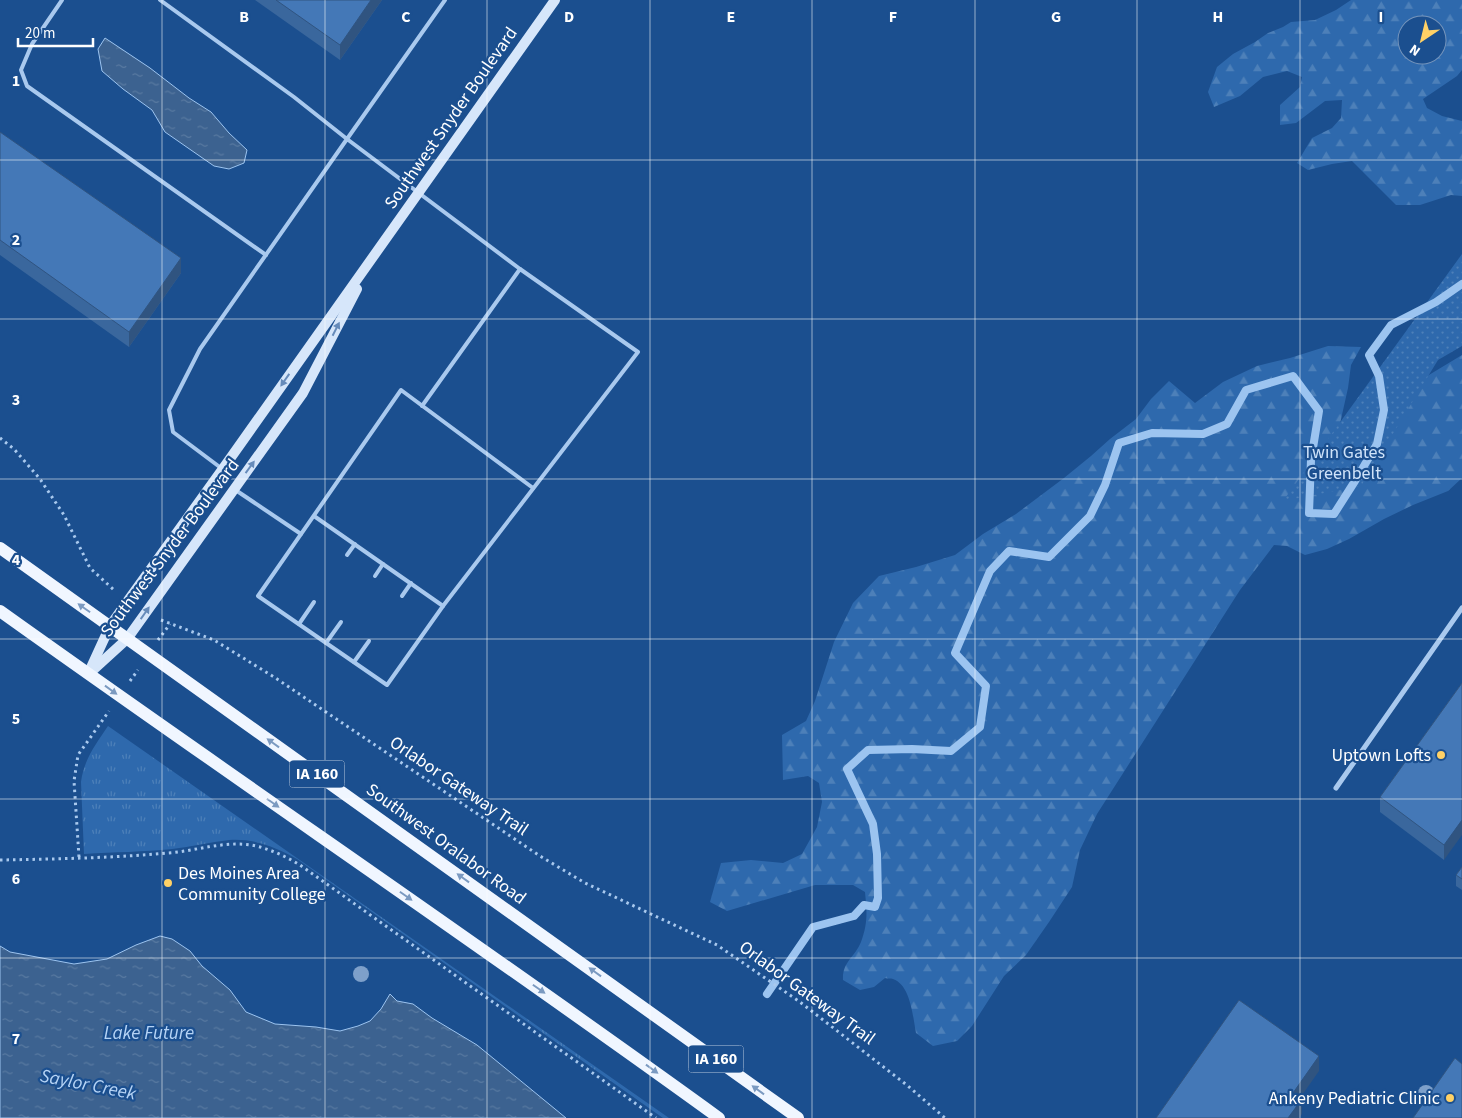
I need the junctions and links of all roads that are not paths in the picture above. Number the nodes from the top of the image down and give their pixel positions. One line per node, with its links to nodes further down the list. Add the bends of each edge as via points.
1 (62, 0): 7 (lane, via 32,44 21,70 27,86)
2 (160, 0): 5 (lane)
3 (444, 0): 5 (lane)
4 (555, 0): 6 (street, Southwest Snyder Boulevard)
5 (348, 139): 6 (lane); 7 (lane)
6 (418, 192): 8 (street, Southwest Snyder Boulevard); 9 (lane)
7 (266, 255): 11 (lane, via 200,349 169,410 173,432)
8 (374, 255): 11 (street, Southwest Snyder Boulevard, one-way to 11); 13 (street, Southwest Snyder Boulevard, one-way to 8, via 303,393)
9 (520, 269): 10 (lane); 12 (lane, via 638,352)
10 (422, 406): 12 (lane); 14 (lane, via 401,390)
11 (222, 470): 29 (street, Southwest Snyder Boulevard)
12 (533, 488): 24 (lane)
13 (234, 489): 15 (lane); 30 (street, Southwest Snyder Boulevard, one-way to 13)
14 (314, 516): 15 (lane); 16 (lane)
15 (301, 534): 28 (lane, via 258,596)
16 (354, 544): 18 (lane); 19 (lane)
17 (0, 548): 29 (main road, Southwest Oralabor Road / IA 160, one-way to 17)
18 (347, 555)
19 (383, 564): 20 (lane); 21 (lane)
20 (375, 576)
21 (411, 583): 22 (lane); 24 (lane)
22 (402, 596)
23 (314, 602): 28 (lane)
24 (443, 606): 33 (lane, via 387,685)
25 (1462, 608): 35 (street)
26 (0, 611): 34 (main road, IA 160)
27 (341, 622): 32 (lane)
28 (299, 624): 32 (lane)
29 (110, 626): 30 (main road, Southwest Oralabor Road / IA 160); 34 (street, Southwest Snyder Boulevard)
30 (127, 639): 34 (street, Southwest Snyder Boulevard); 37 (main road, Southwest Oralabor Road / IA 160, one-way to 30)
31 (369, 641): 33 (lane)
32 (326, 643): 33 (lane)
33 (354, 662)
34 (88, 674): 36 (main road, IA 160, one-way to 36)
35 (1336, 788)
36 (719, 1118)
37 (798, 1118)

